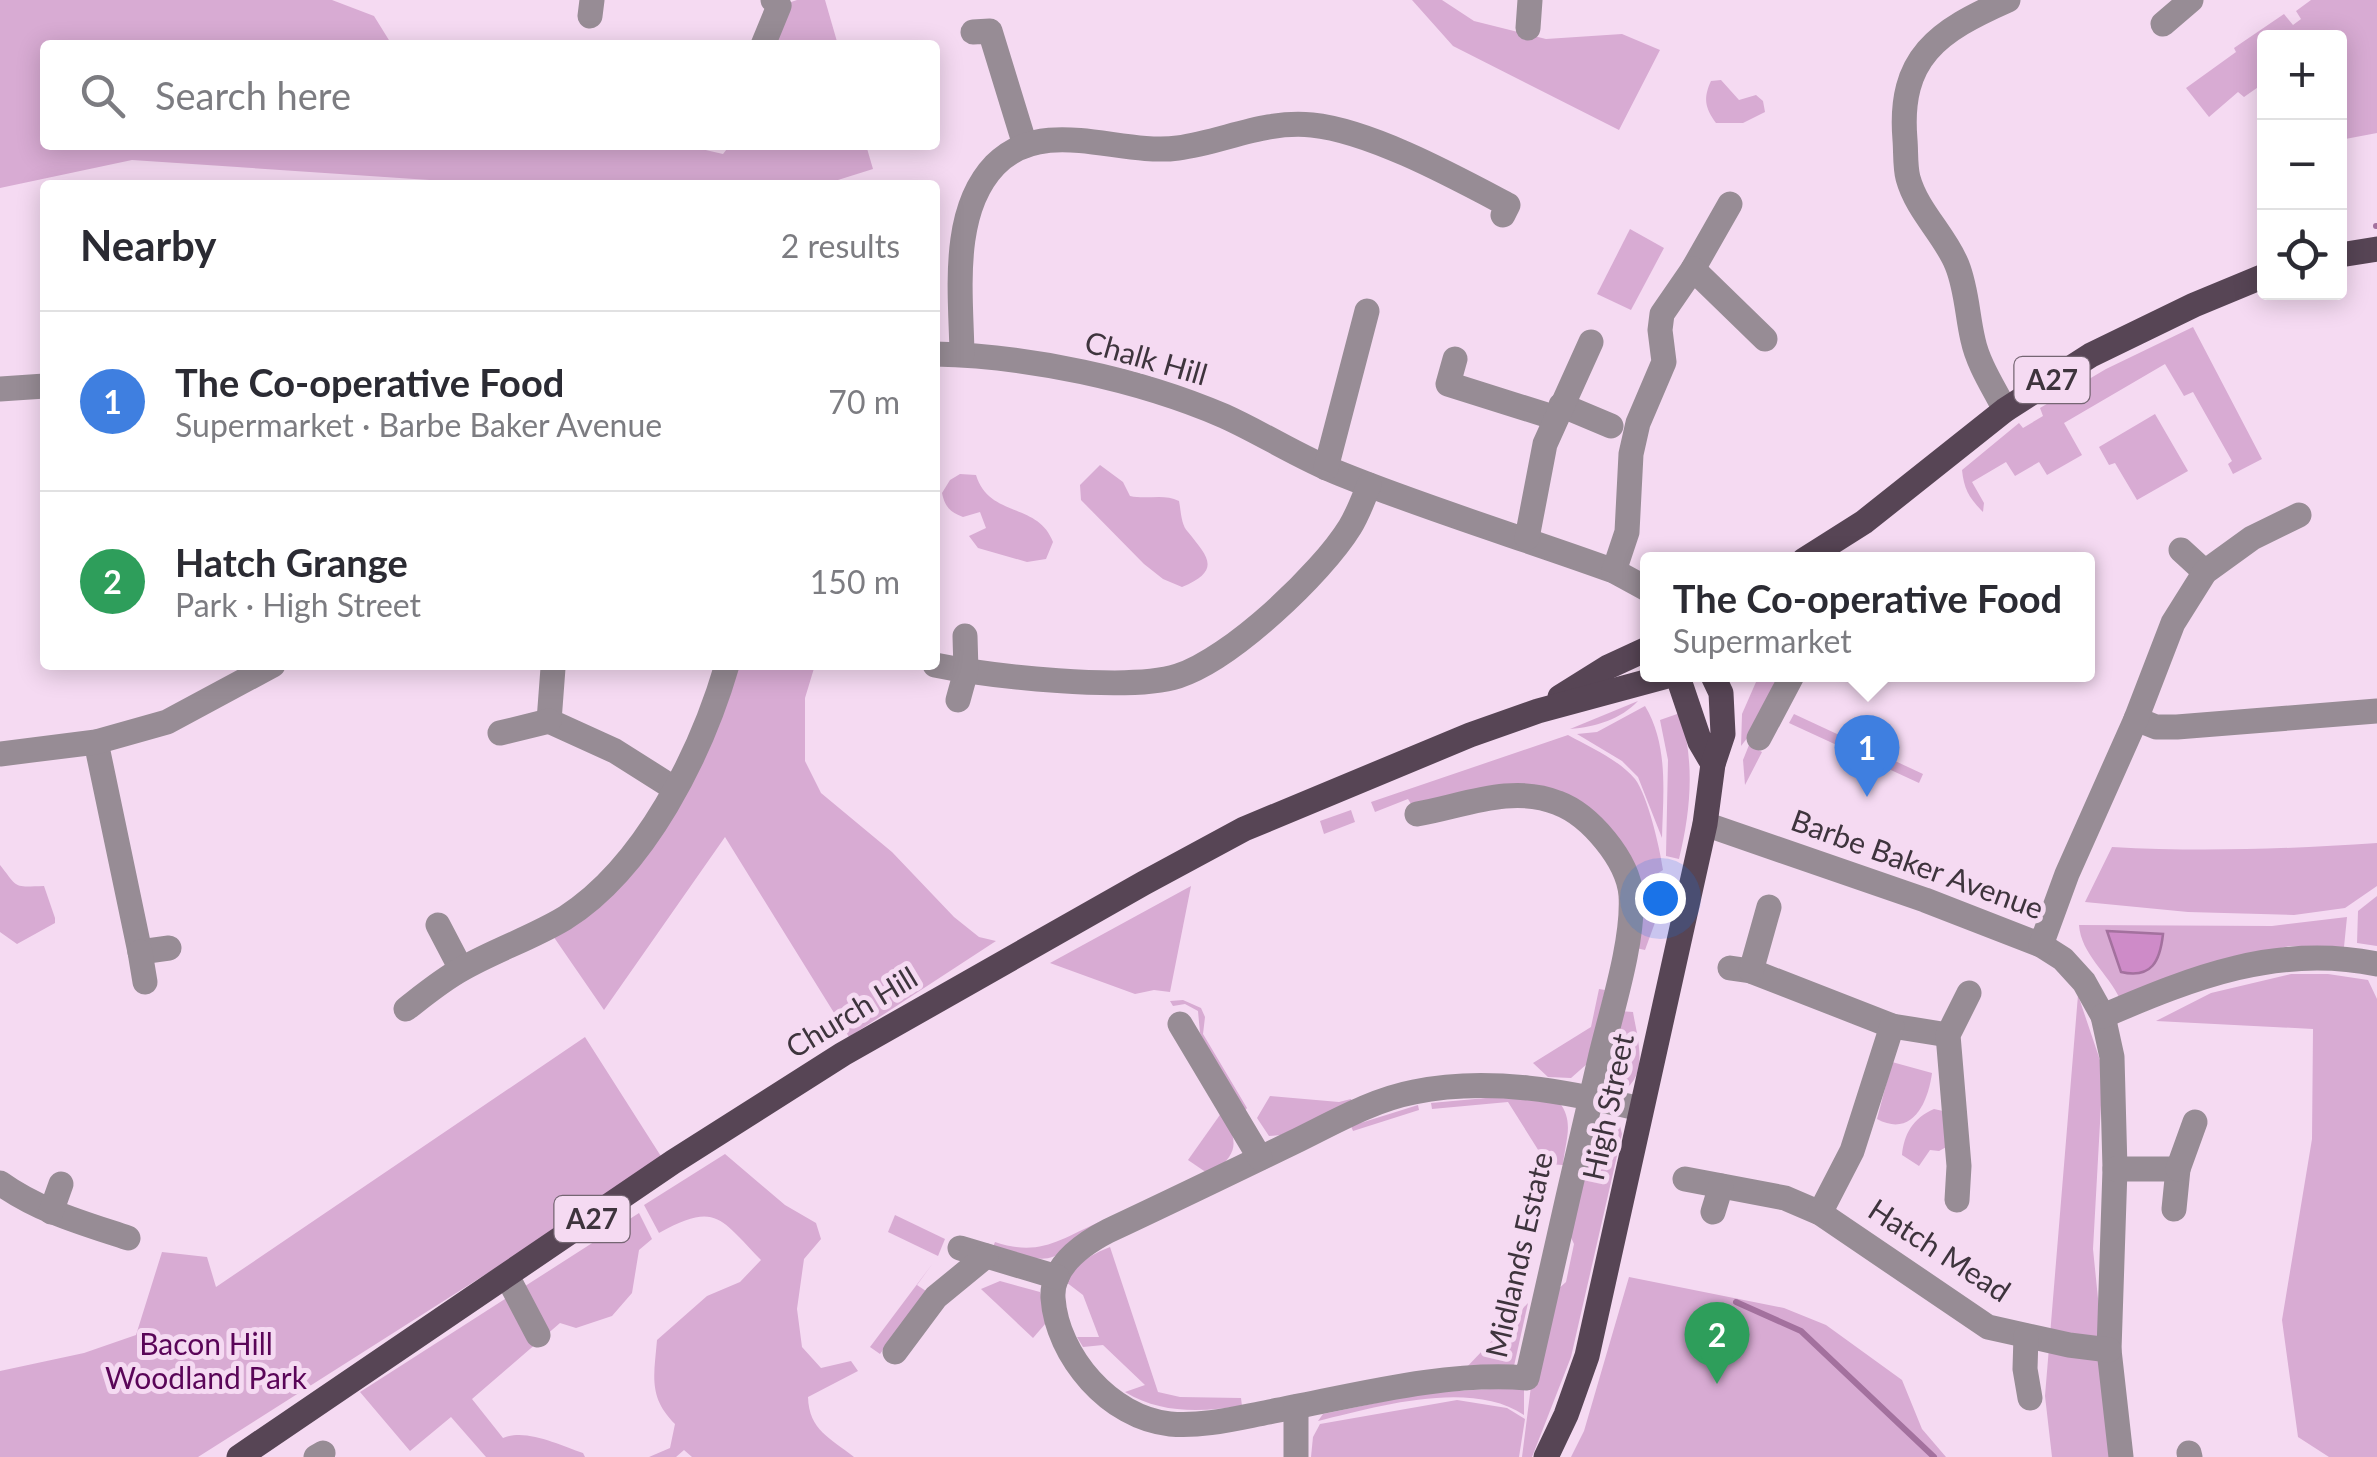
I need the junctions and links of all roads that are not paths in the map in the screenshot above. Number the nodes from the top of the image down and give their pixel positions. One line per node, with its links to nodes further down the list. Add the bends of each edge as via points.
1 (1530, 0): 6 (street)
2 (2008, 0): 24 (street, via 1936,38 1908,80 1903,110 1908,178 1956,263 1973,341)
3 (2192, 0): 5 (street)
4 (776, 3): 8 (street)
5 (2163, 24)
6 (1528, 28)
7 (989, 29): 9 (street)
8 (765, 40)
9 (1025, 145): 11 (street, via 1058,138 1175,149 1266,127 1312,124 1386,148); 20 (street, via 995,166 967,209)
10 (1730, 204): 14 (street)
11 (1508, 205)
12 (2377, 249): 13 (main road)
13 (2347, 254)
14 (1693, 269): 17 (street); 35 (street, via 1662,314 1664,362 1638,423 1627,532)
15 (2257, 279): 24 (main road, A27, via 2132,334)
16 (1367, 311): 27 (street)
17 (1765, 339)
18 (1591, 342): 25 (street)
19 (940, 354): 20 (street, Chalk Hill)
20 (962, 354): 27 (street, Chalk Hill, via 1147,388 1225,416)
21 (1455, 359): 25 (street, via 1448,384)
22 (40, 386): 23 (street)
23 (0, 388)
24 (2004, 410): 30 (main road, A27)
25 (1559, 412): 26 (street); 31 (street, via 1545,444)
26 (1612, 426)
27 (1326, 468): 28 (street, Chalk Hill)
28 (1369, 485): 31 (street, Chalk Hill); 44 (street, via 1334,549 1270,614 1177,677 1111,682)
29 (2298, 515): 36 (street)
30 (1864, 522): 33 (main road, A27); 34 (main road, A27)
31 (1527, 538): 35 (street, Chalk Hill)
32 (2181, 550): 36 (street)
33 (1817, 552)
34 (1846, 552)
35 (1614, 570): 37 (street, Chalk Hill)
36 (2206, 572): 52 (street, via 2173,624)
37 (1640, 589)
38 (965, 636): 44 (street)
39 (1640, 651): 50 (main road, Church Hill / A27)
40 (940, 666): 44 (street)
41 (264, 670): 56 (street, via 167,722)
42 (553, 670): 53 (street)
43 (725, 670): 59 (street, via 698,749)
44 (966, 671): 49 (street)
45 (1645, 682): 50 (main road, Church Hill / A27)
46 (1679, 682): 58 (main road)
47 (1715, 682): 58 (main road, High Street, via 1724,717)
48 (1789, 682): 55 (street)
49 (958, 700)
50 (1538, 710): 94 (main road, Church Hill / A27, via 1244,829 1144,883 843,1054)
51 (2377, 711): 52 (street, via 2177,727)
52 (2136, 719): 64 (street)
53 (549, 721): 54 (street); 59 (street, via 615,751)
54 (500, 732)
55 (1759, 738)
56 (96, 742): 57 (street); 66 (street)
57 (0, 754)
58 (1713, 764): 61 (main road, High Street)
59 (674, 789): 68 (street, via 640,843 584,904)
60 (1417, 814): 76 (street, Midlands Estate, via 1497,796 1536,796 1566,806 1620,860 1631,892 1628,938)
61 (1704, 824): 64 (street, Barbe Baker Avenue); 77 (main road, High Street)
62 (1769, 907): 74 (street, via 1741,970)
63 (438, 926): 68 (street)
64 (2042, 945): 72 (street, Barbe Baker Avenue, via 2078,974)
65 (169, 948): 66 (street)
66 (140, 952): 69 (street)
67 (2377, 964): 72 (street, via 2315,956 2268,960)
68 (460, 969): 71 (street)
69 (145, 982)
70 (1969, 993): 75 (street)
71 (406, 1009)
72 (2103, 1016): 80 (street, Barbe Baker Avenue, via 2113,1069)
73 (1180, 1024): 79 (street)
74 (1892, 1026): 75 (street); 90 (street, Hatch Mead, via 1852,1150)
75 (1948, 1035): 86 (street, Hatch Mead)
76 (1590, 1097): 77 (street); 79 (street, via 1463,1085 1411,1092); 101 (street, Midlands Estate, via 1527,1378 1403,1387)
77 (1641, 1109): 104 (main road, High Street, via 1587,1356)
78 (2195, 1122): 81 (street)
79 (1260, 1158): 95 (street, via 1080,1246)
80 (2115, 1169): 81 (street); 98 (street, Barbe Baker Avenue)
81 (2178, 1169): 87 (street)
82 (1685, 1179): 85 (street, Hatch Mead)
83 (0, 1183): 88 (street)
84 (61, 1184): 88 (street)
85 (1720, 1186): 89 (street); 90 (street, Hatch Mead)
86 (1957, 1200)
87 (2174, 1209)
88 (51, 1212): 91 (street)
89 (1713, 1212)
90 (1820, 1212): 97 (street, Hatch Mead, via 1988,1327)
91 (128, 1238)
92 (960, 1248): 93 (street)
93 (986, 1256): 95 (street); 99 (street, via 936,1297)
94 (507, 1276): 96 (street); 102 (main road, Church Hill / A27)
95 (1057, 1277): 101 (street, Midlands Estate, via 1056,1322 1068,1348 1119,1406 1170,1424)
96 (538, 1335)
97 (2026, 1336): 98 (street, Hatch Mead); 100 (street, Hatch Mead)
98 (2109, 1350): 105 (street, Barbe Baker Avenue)
99 (895, 1352)
100 (2030, 1398)
101 (1296, 1406): 103 (street)
102 (244, 1456)
103 (1296, 1457)
104 (1546, 1457)
105 (2121, 1457)

